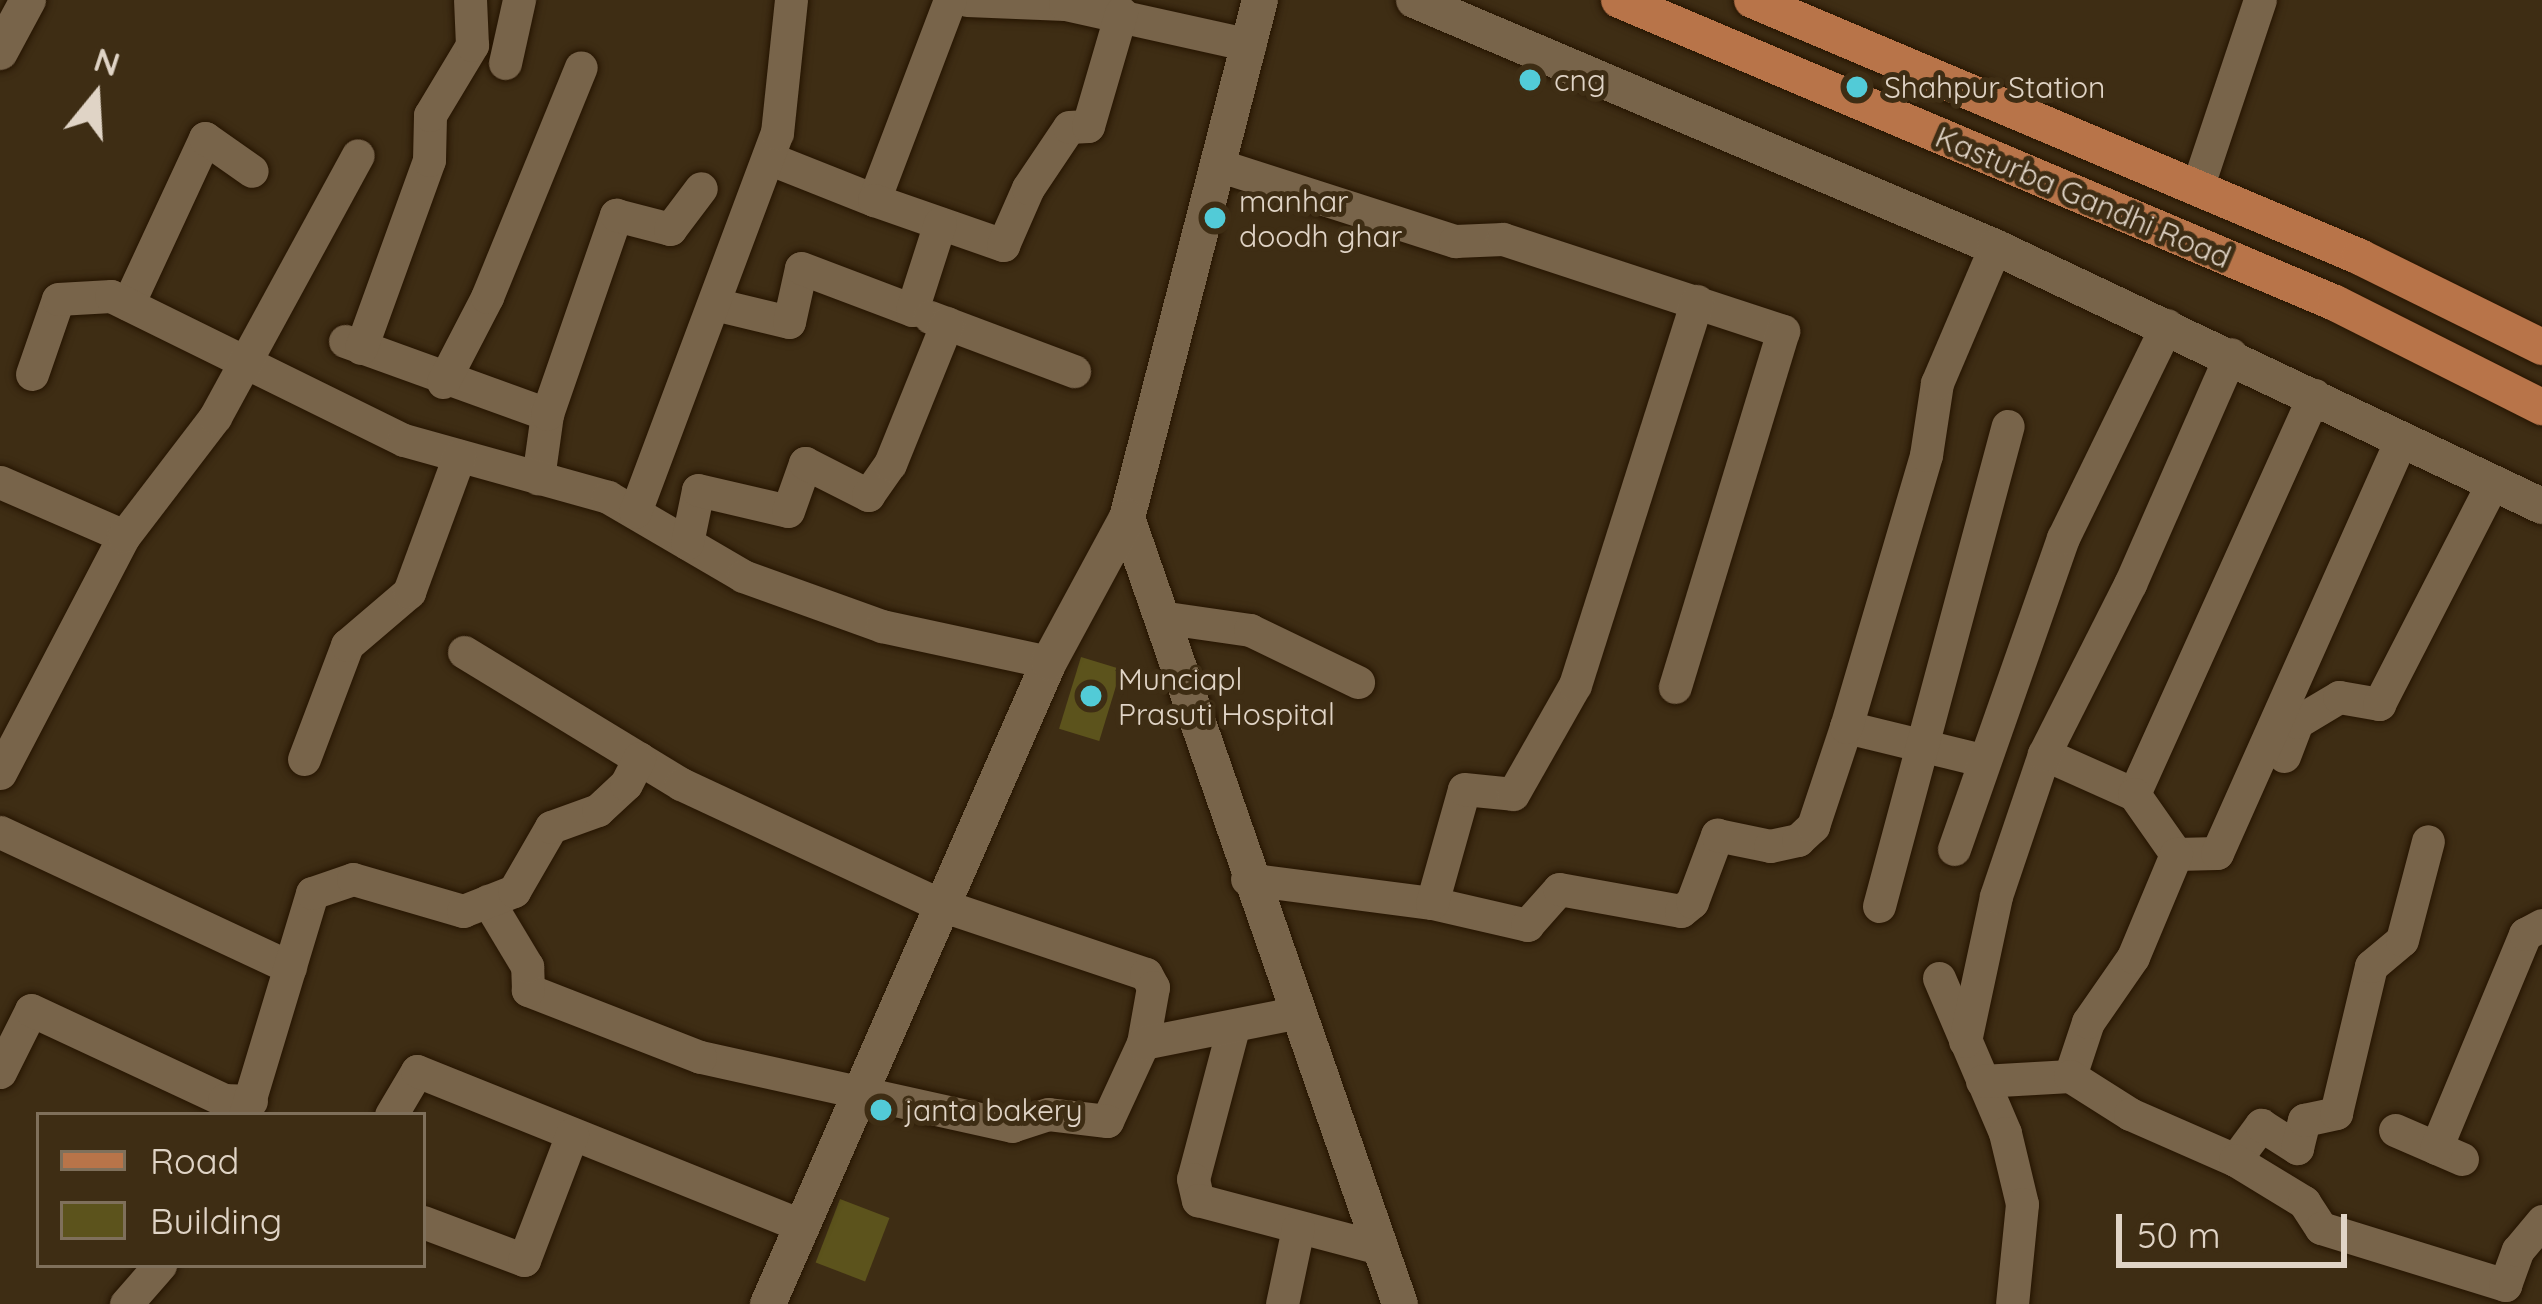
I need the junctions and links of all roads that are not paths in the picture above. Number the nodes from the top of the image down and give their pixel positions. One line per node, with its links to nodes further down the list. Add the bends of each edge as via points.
1 (28, 0): 14 (street)
2 (470, 0): 37 (street, via 472,45 430,115 429,160 353,345)
3 (519, 0): 15 (street)
4 (791, 0): 18 (street)
5 (950, 0): 23 (street)
6 (967, 0): 12 (street)
7 (1260, 0): 13 (street)
8 (1414, 0): 25 (street)
9 (1618, 0): 39 (main road, Kasturba Gandhi Road, via 2336,303)
10 (1753, 0): 22 (main road, Kasturba Gandhi Road)
11 (2260, 0): 22 (street)
12 (1121, 13): 13 (street); 24 (street, via 1088,126 1069,127 1028,188 1004,245)
13 (1250, 45): 19 (street)
14 (0, 52)
15 (505, 63)
16 (581, 67): 37 (street, via 487,297)
17 (358, 155): 34 (street)
18 (769, 158): 23 (street); 28 (street)
19 (1220, 166): 26 (street, via 1454,241 1503,239); 49 (street)
20 (252, 172): 27 (street, via 205,138)
21 (701, 188): 40 (street, via 670,229 616,215)
22 (2197, 188): 32 (main road, Kasturba Gandhi Road)
23 (874, 200): 24 (street)
24 (940, 223): 29 (street)
25 (1995, 247): 31 (street); 57 (street, via 1937,383 1926,455)
26 (1697, 301): 56 (street, via 1776,325 1784,337); 72 (street, via 1575,685 1513,794 1464,789)
27 (128, 304): 34 (street); 36 (street, via 111,296 58,298)
28 (714, 304): 29 (street, via 789,322 801,268); 48 (street)
29 (912, 310): 30 (street)
30 (947, 323): 35 (street); 51 (street, via 890,464 868,495 805,463 788,511 698,490)
31 (2167, 325): 33 (street); 62 (street, via 2063,538)
32 (2542, 347)
33 (2231, 355): 38 (street); 59 (street)
34 (243, 363): 43 (street, via 404,440); 50 (street, via 215,417)
35 (1074, 371)
36 (32, 374)
37 (443, 382): 40 (street)
38 (2314, 395): 42 (street); 65 (street)
39 (2542, 406)
40 (547, 414): 44 (street)
41 (2008, 426): 58 (street)
42 (2402, 438): 46 (street); 63 (street)
43 (459, 456): 44 (street); 61 (street, via 409,592 346,645)
44 (538, 478): 48 (street)
45 (0, 482): 50 (street)
46 (2493, 482): 47 (street); 63 (street, via 2379,704 2339,697 2297,722 2283,759)
47 (2542, 506)
48 (635, 512): 51 (street)
49 (1127, 518): 52 (street); 54 (street)
50 (124, 536): 64 (street)
51 (688, 543): 54 (street, via 743,576 882,626)
52 (1167, 618): 55 (street, via 1250,630); 70 (street)
53 (464, 652): 60 (street)
54 (1049, 662): 73 (street)
55 (1358, 682)
56 (1675, 687)
57 (1846, 727): 58 (street); 72 (street, via 1813,826 1782,845 1717,836 1682,910 1568,888 1554,892 1527,925)
58 (1926, 747): 62 (street); 74 (street)
59 (2044, 754): 65 (street); 80 (street, via 1996,896)
60 (639, 758): 71 (street, via 598,810 551,827 514,891); 73 (street)
61 (304, 759)
62 (1981, 760): 68 (street)
63 (2258, 762): 69 (street, via 2217,853)
64 (0, 773)
65 (2134, 794): 69 (street)
66 (0, 832): 76 (street)
67 (2428, 841): 90 (street, via 2402,940 2371,966 2336,1113 2304,1120 2297,1148 2261,1125)
68 (1954, 849)
69 (2176, 854): 83 (street, via 2133,957 2087,1022)
70 (1247, 879): 72 (street); 78 (street)
71 (488, 901): 76 (street, via 463,911 352,879 311,893); 85 (street, via 527,966 528,990 700,1057)
72 (1432, 903)
73 (940, 904): 81 (street, via 1146,974 1153,987); 85 (street)
74 (1880, 906)
75 (2542, 925): 88 (street, via 2525,934 2449,1154)
76 (290, 967): 86 (street)
77 (1939, 978): 80 (street)
78 (1295, 1013): 79 (street); 95 (street)
79 (1233, 1028): 81 (street); 94 (street, via 1193,1190 1211,1208)
80 (1965, 1041): 84 (street)
81 (1143, 1042): 85 (street, via 1112,1114 1100,1123 1048,1114 1012,1126)
82 (0, 1072): 86 (street, via 31,1010)
83 (2070, 1076): 84 (street); 90 (street, via 2130,1114)
84 (1982, 1081): 102 (street, via 2022,1204)
85 (863, 1090): 93 (street)
86 (248, 1108)
87 (393, 1112): 89 (street, via 417,1071)
88 (2395, 1130)
89 (572, 1134): 92 (street, via 524,1260); 93 (street)
90 (2235, 1160): 97 (street, via 2304,1202 2321,1228)
91 (2542, 1221): 97 (street, via 2518,1250)
92 (426, 1223)
93 (802, 1225): 99 (street)
94 (1298, 1228): 95 (street); 100 (street)
95 (1380, 1248): 101 (street)
96 (157, 1268): 98 (street)
97 (2508, 1295)
98 (126, 1304)
99 (767, 1304)
100 (1282, 1304)
101 (1400, 1304)
102 (2012, 1304)

